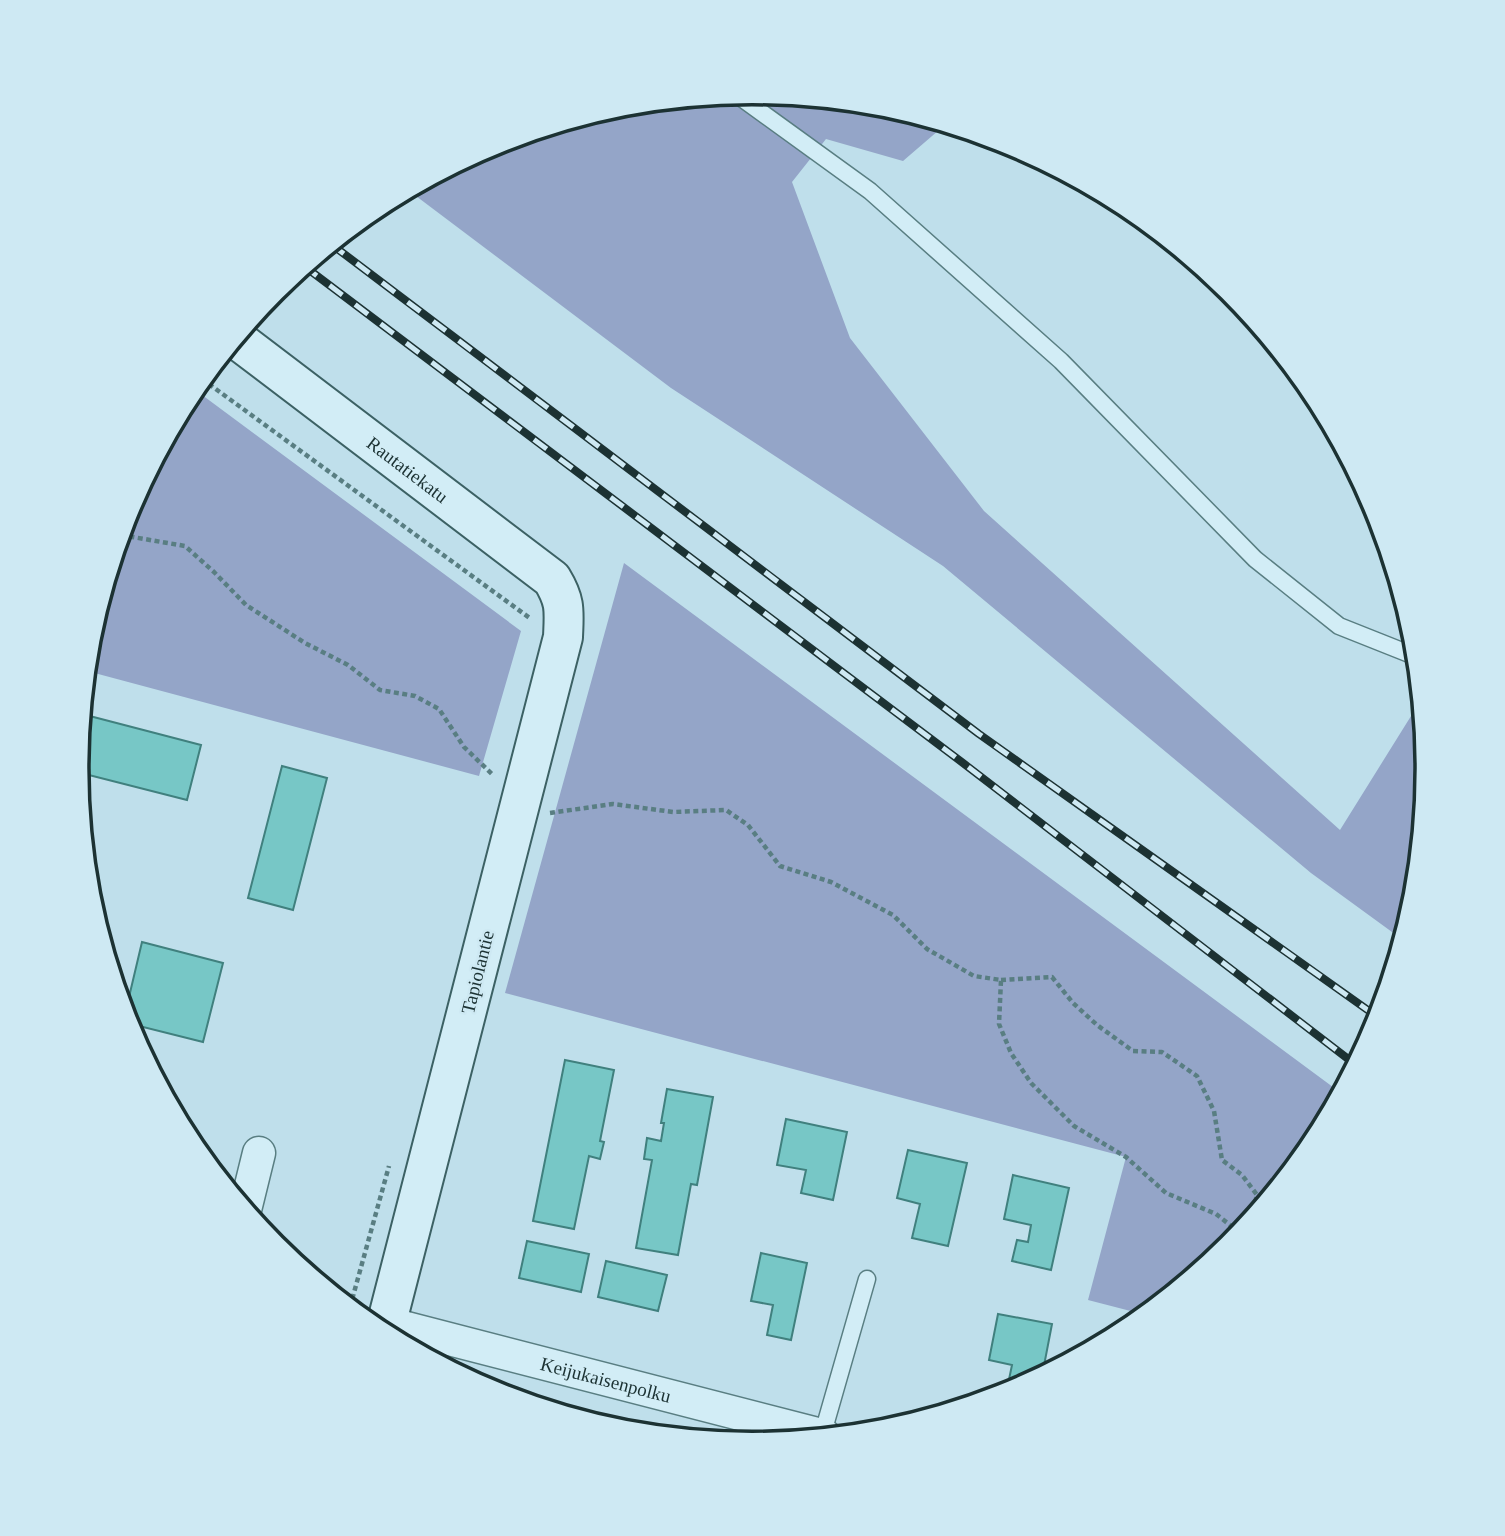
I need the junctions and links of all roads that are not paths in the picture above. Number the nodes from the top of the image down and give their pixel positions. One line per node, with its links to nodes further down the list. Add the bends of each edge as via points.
1 (751, 105): 4 (lane, via 870,191 1061,361 1255,559 1339,626)
2 (243, 344): 3 (street, Rautatiekatu, via 552,579 561,594)
3 (552, 618): 8 (street, Tapiolantie, via 563,637)
4 (1405, 652)
5 (259, 1153): 6 (street)
6 (248, 1198)
7 (867, 1279): 10 (lane)
8 (387, 1321)
9 (407, 1334): 11 (street, Keijukaisenpolku)
10 (825, 1427)
11 (798, 1430)

